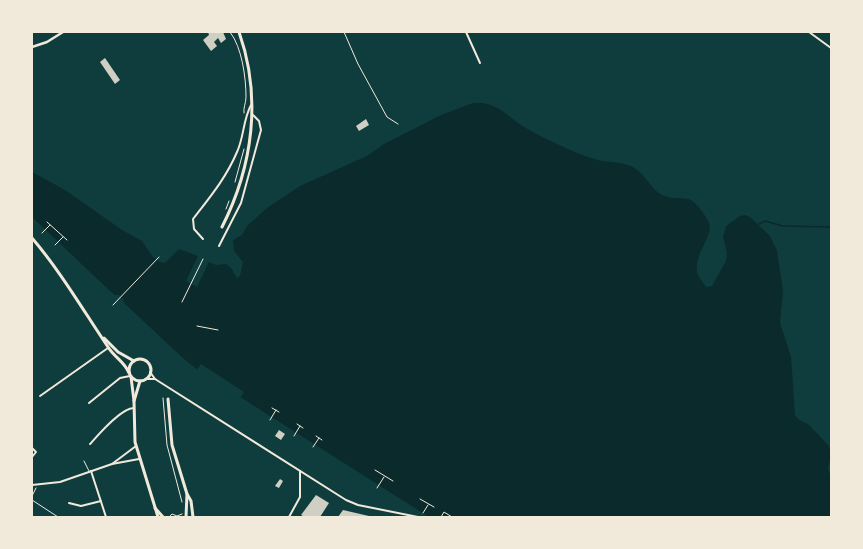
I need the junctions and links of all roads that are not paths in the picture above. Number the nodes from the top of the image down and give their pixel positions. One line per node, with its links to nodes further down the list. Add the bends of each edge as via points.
1 (63, 32): 6 (street, via 47,42)
2 (239, 32): 9 (main road, via 249,66)
3 (344, 32): 11 (lane, via 387,117)
4 (466, 32): 8 (street)
5 (809, 32): 7 (street)
6 (32, 47)
7 (831, 48)
8 (480, 63)
9 (252, 102): 10 (main road); 14 (street, via 245,117 238,151 229,171 193,219 194,229)
10 (253, 115): 12 (main road, via 241,181); 15 (street, via 261,124 261,130 241,203)
11 (398, 124)
12 (222, 227)
13 (32, 238): 18 (main road, via 53,264)
14 (203, 240)
15 (219, 246)
16 (203, 259): 17 (lane)
17 (182, 302)
18 (99, 332): 19 (main road); 20 (main road, via 118,352)
19 (108, 348): 22 (main road, via 126,366); 26 (street)
20 (134, 361): 21 (main road, via 139,359 147,362); 22 (main road, via 130,366)
21 (150, 372): 23 (main road); 24 (street)
22 (130, 376): 25 (main road); 28 (main road); 29 (street, via 123,376)
23 (146, 379): 24 (street); 25 (main road)
24 (154, 379): 38 (street)
25 (140, 381): 28 (main road)
26 (40, 396)
27 (168, 399): 41 (main road, via 172,445)
28 (134, 401): 30 (main road)
29 (88, 403)
30 (134, 408): 31 (street, via 130,408 109,423); 32 (main road)
31 (90, 444)
32 (136, 446): 35 (main road); 37 (street)
33 (32, 448): 34 (street, via 36,452)
34 (32, 457)
35 (139, 459): 37 (street); 44 (main road)
36 (84, 461): 39 (lane)
37 (112, 464): 39 (street)
38 (300, 470): 50 (street, via 300,497); 51 (street, via 352,503)
39 (90, 472): 40 (street, via 60,482); 42 (street)
40 (32, 485)
41 (187, 494): 48 (main road); 49 (main road, via 191,501)
42 (101, 501): 43 (street, via 81,506); 45 (street)
43 (69, 503)
44 (153, 503): 46 (main road); 47 (main road)
45 (106, 517)
46 (158, 517)
47 (163, 517)
48 (186, 517)
49 (193, 517)
50 (290, 517)
51 (418, 517)

